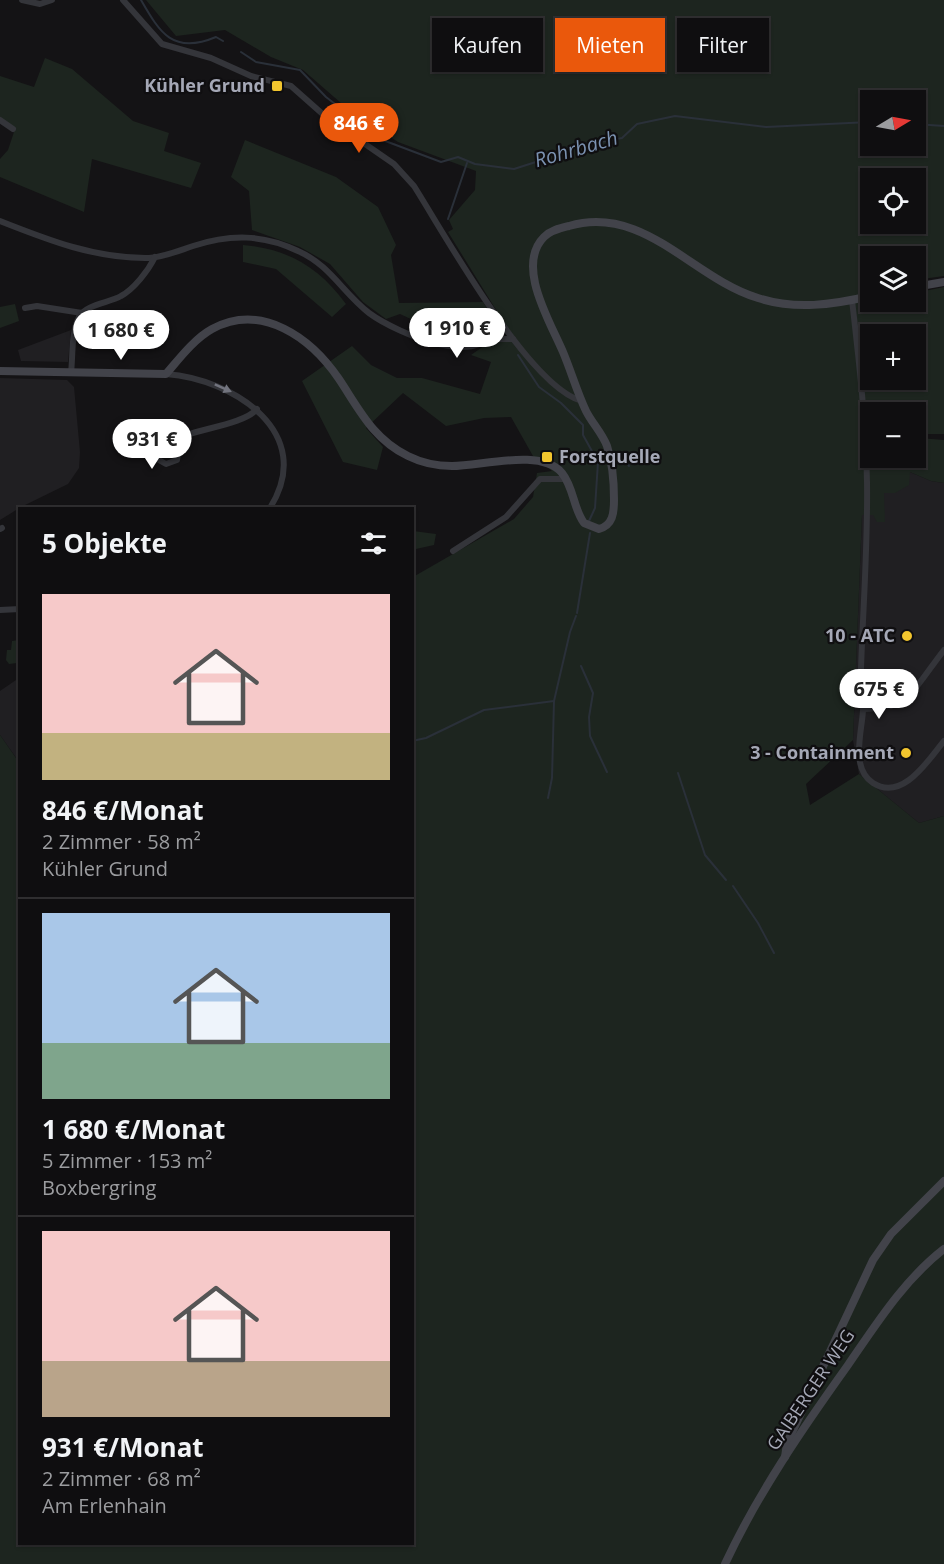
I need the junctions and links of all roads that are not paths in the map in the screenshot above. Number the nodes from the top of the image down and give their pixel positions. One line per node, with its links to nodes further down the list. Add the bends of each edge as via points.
1 (22, 0): 2 (street, via 40,4)
2 (52, 0)
3 (123, 0): 14 (street, via 160,43 288,85 394,164 414,186)
4 (0, 120): 5 (street)
5 (13, 129)
6 (0, 221): 7 (street, via 89,252)
7 (155, 258): 13 (street, via 125,293); 15 (street, via 222,238 264,239 316,260 362,307 403,332 467,348)
8 (944, 282): 9 (street)
9 (926, 285)
10 (860, 298): 11 (street)
11 (852, 300): 20 (street, via 800,305 757,298 729,286 654,239 612,222 587,221 554,230 537,249 536,289); 29 (street, via 867,470)
12 (27, 308): 13 (street)
13 (82, 313): 18 (street, via 75,331)
14 (496, 315): 15 (street); 16 (street)
15 (490, 339): 16 (street)
16 (513, 339): 20 (street, via 561,392)
17 (0, 371): 18 (street)
18 (71, 373): 19 (street)
19 (166, 374): 21 (street, one-way to 21, via 214,384); 23 (street, via 211,330 241,320 274,324 300,337 313,349 338,378 372,430 406,455 449,466 539,460 554,466)
20 (582, 401): 23 (street, via 611,460 614,510 608,525 596,529 584,523)
21 (257, 409): 22 (street, via 247,417); 24 (street, via 274,431 282,456 280,485)
22 (182, 438): 22 (street, via 158,448 158,459 166,464 177,460)
23 (566, 479): 25 (street, via 540,479 506,517)
24 (270, 507)
25 (453, 551)
26 (18, 609): 27 (street)
27 (0, 610)
28 (944, 650): 30 (street, via 909,694)
29 (861, 674): 30 (street, via 887,694); 31 (street)
30 (891, 706): 31 (street)
31 (863, 708): 32 (street, via 860,760 866,775 876,785 891,788 907,782)
32 (944, 741)
33 (944, 1181): 35 (street, via 891,1234 873,1260 787,1443)
34 (944, 1248): 35 (street, GAIBERGER WEG, via 899,1292)
35 (785, 1457): 36 (street, GAIBERGER WEG)
36 (725, 1564)

